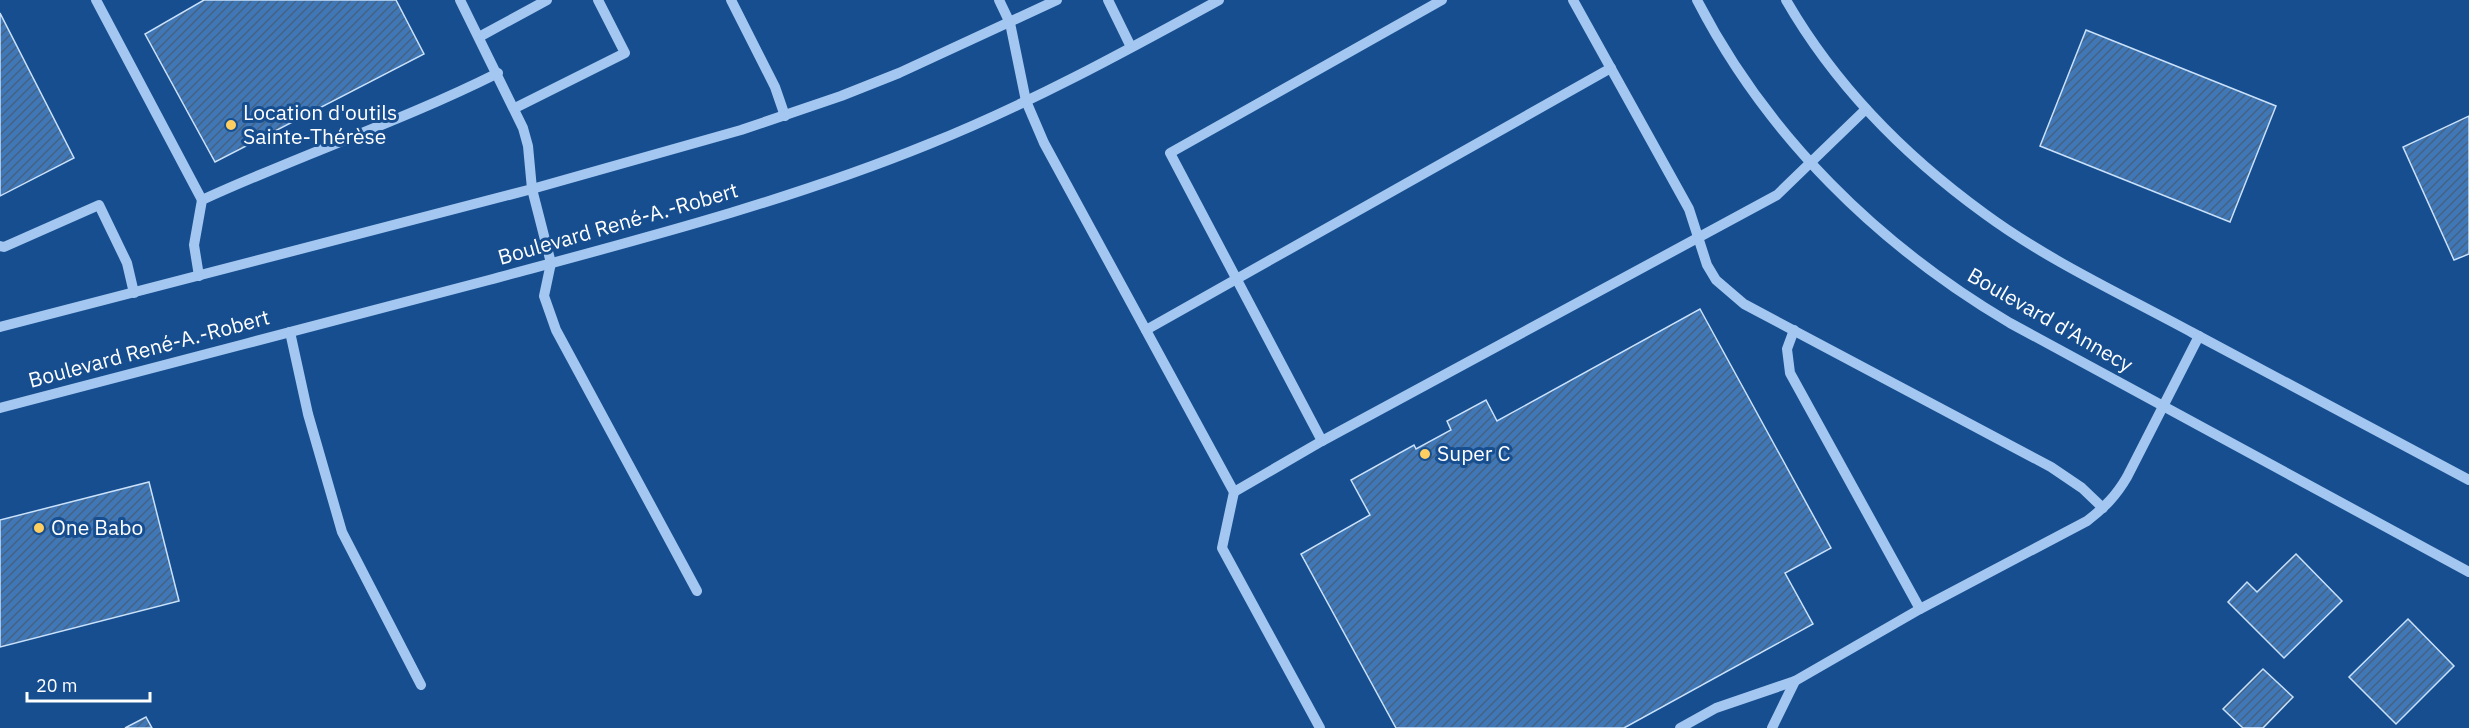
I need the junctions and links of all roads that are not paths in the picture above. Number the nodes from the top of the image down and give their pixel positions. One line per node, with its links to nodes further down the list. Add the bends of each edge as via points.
1 (96, 0): 25 (street)
2 (460, 0): 15 (street)
3 (548, 0): 15 (street)
4 (598, 0): 20 (street, via 625,53)
5 (730, 0): 22 (street, via 775,87)
6 (999, 0): 14 (street)
7 (1057, 0): 14 (street)
8 (1108, 0): 16 (street)
9 (1219, 0): 16 (street, Boulevard René-A.-Robert)
10 (1442, 0): 30 (street, via 1170,153)
11 (1573, 0): 17 (street)
12 (1697, 0): 23 (street, Boulevard d'Annecy, via 1746,83)
13 (1786, 0): 21 (street, via 1816,47)
14 (1010, 23): 19 (street); 22 (street, via 909,68)
15 (479, 36): 18 (street)
16 (1131, 47): 19 (street, Boulevard René-A.-Robert)
17 (1611, 68): 26 (street, via 1689,209); 30 (street)
18 (498, 73): 20 (street); 25 (street, via 438,103)
19 (1026, 101): 28 (street, Boulevard René-A.-Robert, via 928,145 826,183 714,219); 33 (street, via 1044,143)
20 (515, 108): 24 (street, via 528,146)
21 (1866, 110): 23 (street); 36 (street, via 1922,164 1985,214 2067,265)
22 (785, 116): 24 (street)
23 (1809, 162): 26 (street, via 1777,195); 37 (street, Boulevard d'Annecy, via 1881,232 1946,283 2010,323)
24 (532, 189): 28 (street); 29 (street)
25 (202, 200): 29 (street, via 194,245)
26 (1698, 237): 34 (street, via 1716,280 1744,304); 39 (street)
27 (0, 246): 31 (street, via 99,205 127,263)
28 (551, 263): 35 (street, Boulevard René-A.-Robert); 44 (street, via 544,296 556,330)
29 (199, 276): 31 (street)
30 (1236, 278): 33 (street); 39 (street)
31 (134, 293): 32 (street)
32 (0, 327)
33 (1146, 330): 41 (street)
34 (1794, 330): 42 (street, via 2060,472); 45 (street, via 1787,349 1790,374)
35 (290, 332): 38 (street, Boulevard René-A.-Robert); 47 (street, via 310,423 342,532)
36 (2199, 336): 37 (street); 40 (street)
37 (2163, 406): 42 (street, via 2118,494); 43 (street, Boulevard d'Annecy)
38 (0, 408)
39 (1322, 441): 41 (street)
40 (2469, 480)
41 (1234, 492): 48 (street, via 1222,548)
42 (2103, 508): 45 (street)
43 (2469, 572)
44 (697, 591)
45 (1920, 609): 46 (street)
46 (1795, 681): 49 (street, via 1716,708); 50 (street)
47 (422, 685)
48 (1320, 728)
49 (1680, 728)
50 (1772, 728)

